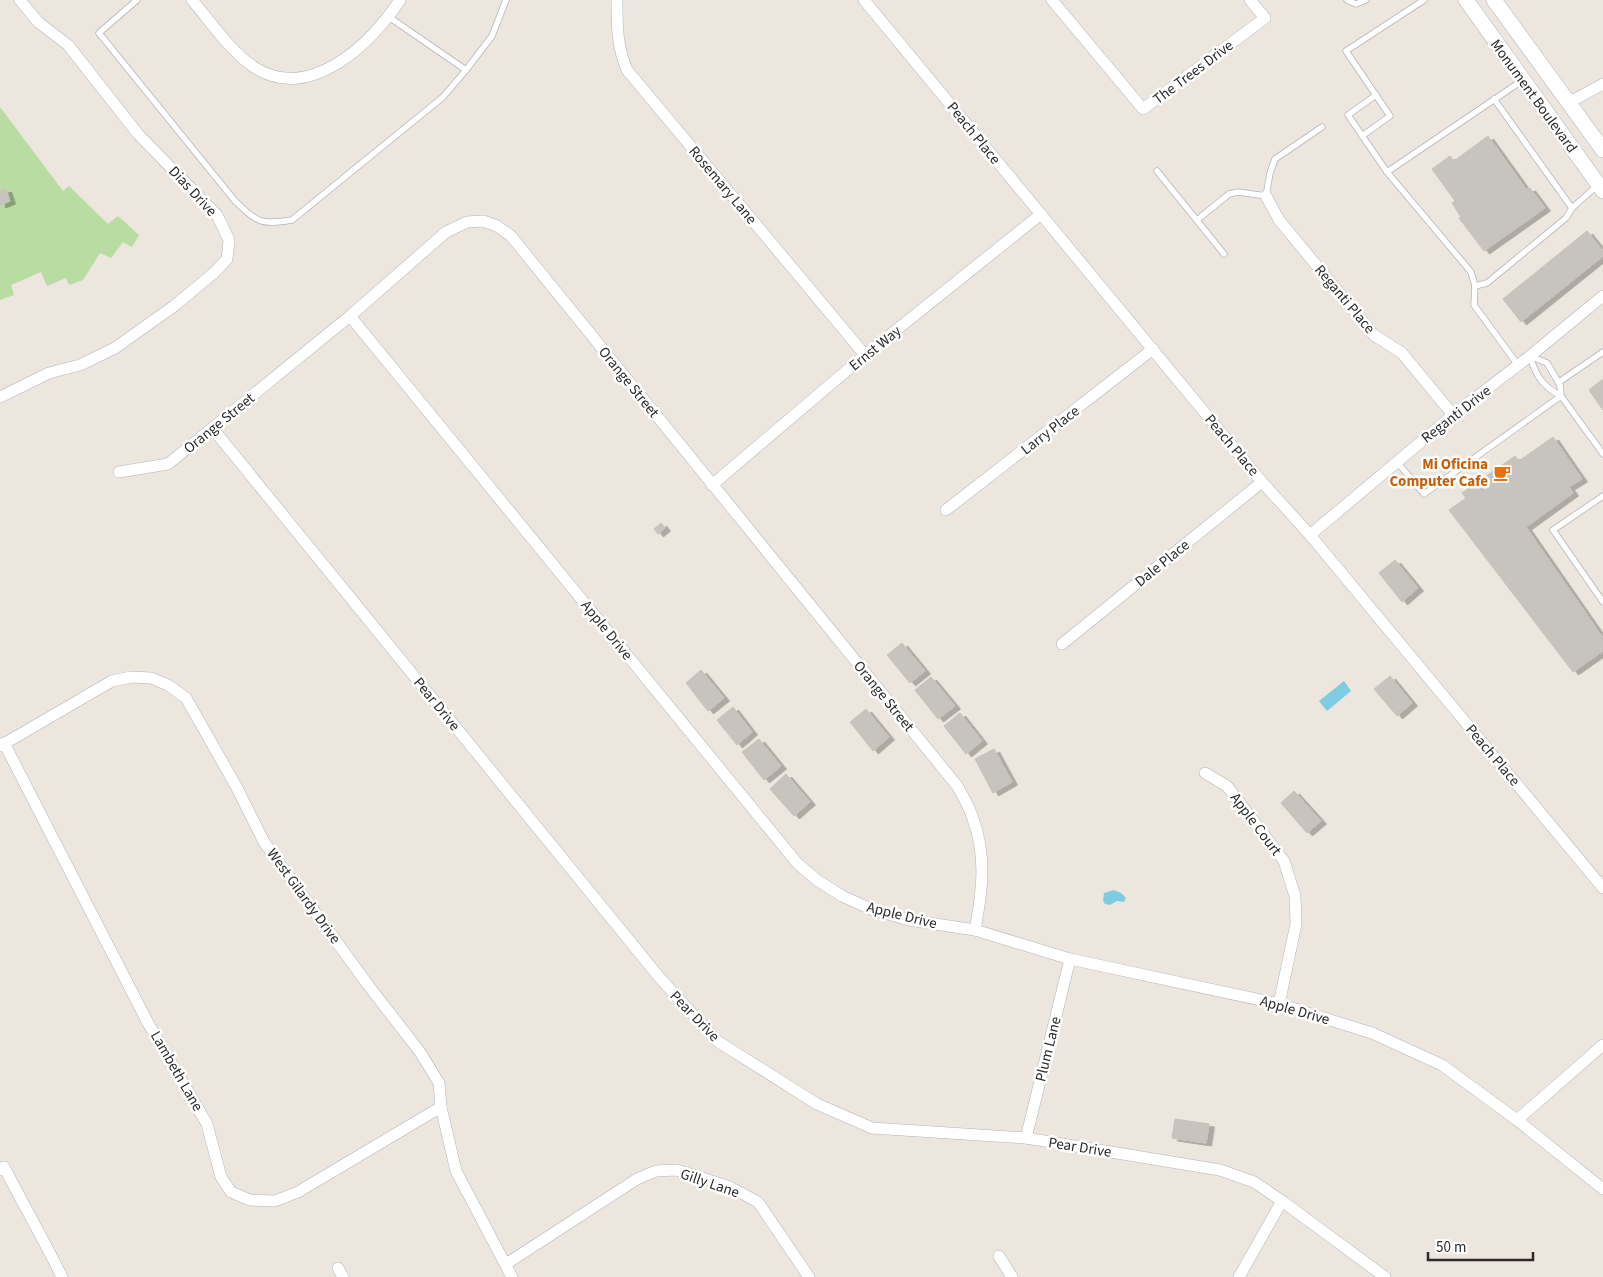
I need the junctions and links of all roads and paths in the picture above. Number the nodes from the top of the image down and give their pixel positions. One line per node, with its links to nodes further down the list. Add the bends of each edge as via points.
1 (20, 0): 43 (street, Dias Drive, via 38,22 68,45 138,134 217,215 229,240 226,259 215,272 115,348 80,365 49,373)
2 (137, 0): 16 (lane, via 99,33 235,201 253,218 271,224 292,220 443,97)
3 (192, 0): 15 (street, via 242,58 255,68 282,78 328,70 354,52)
4 (400, 0): 15 (street)
5 (506, 0): 16 (lane, via 492,36)
6 (617, 0): 38 (street, Rosemary Lane, via 616,33 627,70)
7 (864, 0): 30 (street, Peach Place)
8 (1052, 0): 9 (street, The Trees Drive, via 1144,109 1265,18)
9 (1250, 0)
10 (1347, 0): 11 (lane, via 1356,4)
11 (1366, 0)
12 (1424, 0): 19 (lane, via 1346,50)
13 (1466, 0): 17 (main road, Monument Boulevard)
14 (1494, 0): 21 (main road, Monument Boulevard)
15 (389, 17): 16 (lane)
16 (466, 70)
17 (1522, 80): 20 (lane); 27 (main road, Monument Boulevard)
18 (1603, 84): 21 (street)
19 (1376, 95): 23 (lane, via 1390,116); 23 (lane, via 1348,115)
20 (1494, 99): 26 (lane); 29 (lane)
21 (1568, 103): 24 (main road, Monument Boulevard)
22 (1322, 127): 28 (lane, via 1275,159)
23 (1362, 136): 26 (lane)
24 (1603, 150)
25 (1157, 170): 31 (lane)
26 (1387, 172): 33 (lane, via 1471,272)
27 (1601, 188): 29 (lane)
28 (1266, 196): 31 (lane, via 1229,194); 44 (street, Reganti Place, via 1279,220 1374,335 1402,354)
29 (1572, 208): 33 (lane, via 1566,218 1487,283)
30 (1041, 214): 36 (street, Peach Place); 38 (street, Ernst Way)
31 (1197, 220): 32 (lane)
32 (1224, 254)
33 (1475, 286): 40 (lane, via 1474,305)
34 (1603, 296): 39 (street, Reganti Drive)
35 (350, 316): 45 (street, Orange Street); 50 (street, Orange Street, via 446,232 467,222 483,221 497,226 511,236); 59 (street, Apple Drive, via 797,863 816,880 871,910 909,920)
36 (1153, 349): 49 (street, Peach Place); 52 (street, Larry Place)
37 (1603, 352): 41 (lane)
38 (865, 355): 50 (street, Ernst Way)
39 (1530, 356): 40 (street, Reganti Drive); 41 (lane, via 1547,364); 42 (lane, via 1536,374 1549,390)
40 (1518, 365): 44 (street, Reganti Drive)
41 (1559, 382): 42 (lane)
42 (1562, 396): 46 (lane); 47 (lane, via 1424,494)
43 (0, 397)
44 (1453, 416): 47 (street, Reganti Drive)
45 (213, 429): 48 (street, Orange Street, via 168,464); 65 (street, Pear Drive, via 659,977 717,1041 817,1104 872,1128)
46 (1603, 454)
47 (1397, 462): 53 (street, Reganti Drive)
48 (119, 472)
49 (1262, 482): 53 (street, Peach Place); 55 (street, Dale Place)
50 (712, 484): 59 (street, Orange Street, via 958,787 974,819 982,860 982,890)
51 (1603, 496): 54 (lane, via 1553,530)
52 (946, 510)
53 (1310, 534): 58 (street, Peach Place)
54 (1603, 602)
55 (1062, 644)
56 (2, 744): 63 (street, West Gilardy Drive, via 112,682 131,677 150,678 168,685 186,698 264,842 420,1052 439,1083); 63 (street, Lambeth Lane, via 148,1023 207,1124 221,1177 231,1192 250,1200 275,1201 298,1192)
57 (1205, 772): 61 (street, Apple Court, via 1227,786 1284,861 1295,896 1296,924)
58 (1603, 888)
59 (975, 930): 60 (street, Apple Drive)
60 (1070, 959): 61 (street, Apple Drive); 65 (street, Plum Lane)
61 (1279, 1004): 64 (street, Apple Drive, via 1372,1033 1442,1065)
62 (1603, 1045): 64 (street)
63 (441, 1107): 70 (street, West Gilardy Drive, via 456,1171)
64 (1517, 1120): 67 (street, Apple Drive)
65 (1026, 1138): 68 (street, Pear Drive, via 1220,1170 1254,1182)
66 (1, 1165): 71 (street)
67 (1603, 1189)
68 (1282, 1201): 75 (street); 76 (street, Pear Drive)
69 (999, 1256): 74 (street)
70 (506, 1264): 72 (street, West Gilardy Drive); 73 (street, Gilly Lane, via 637,1179 656,1171 677,1170 730,1187 758,1202)
71 (62, 1277)
72 (512, 1277)
73 (809, 1277)
74 (1012, 1277)
75 (1239, 1277)
76 (1385, 1277)

